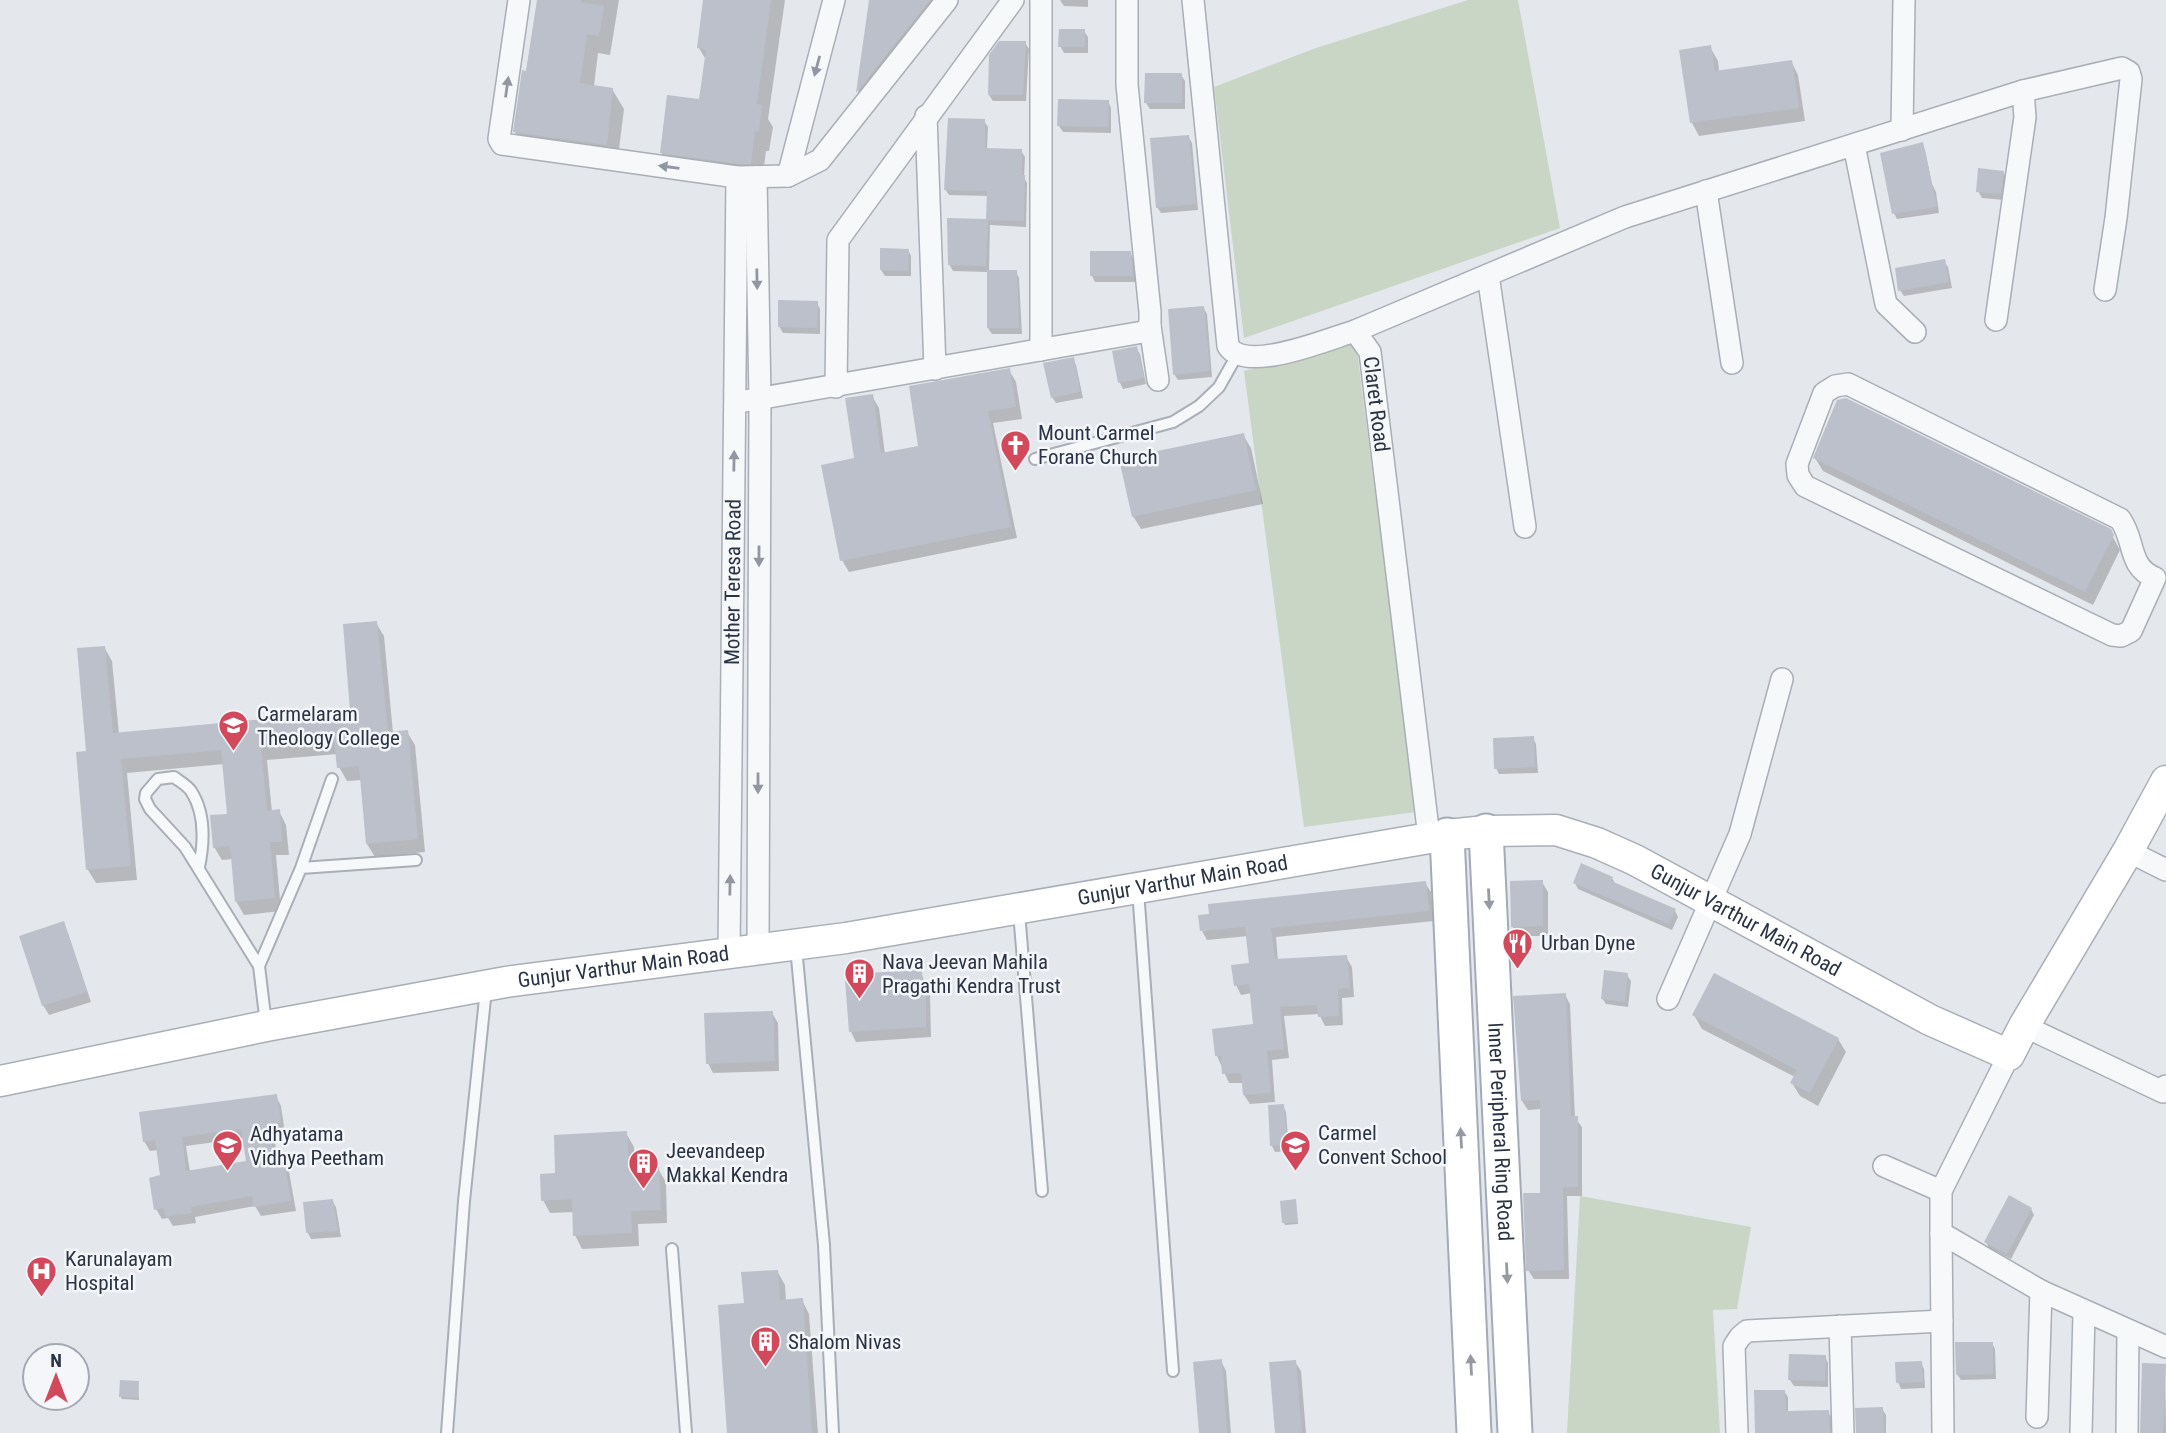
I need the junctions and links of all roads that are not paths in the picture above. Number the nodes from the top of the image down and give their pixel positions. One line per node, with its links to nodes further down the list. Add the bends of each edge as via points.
1 (519, 0): 14 (street, one-way to 1, via 502,144 499,139)
2 (834, 0): 13 (street, one-way to 13)
3 (947, 0): 13 (street, via 820,160)
4 (1013, 0): 10 (street)
5 (1041, 0): 23 (street)
6 (1127, 0): 20 (street, via 1127,85)
7 (1193, 0): 24 (street, via 1227,341)
8 (1905, 0): 11 (street)
9 (2023, 91): 11 (street); 18 (street, via 2122,68 2132,79); 19 (street, via 2025,117)
10 (926, 116): 26 (street); 28 (street, via 838,240)
11 (1902, 130): 12 (street)
12 (1854, 145): 15 (street); 22 (street, via 1886,304)
13 (788, 176): 14 (street)
14 (746, 177): 16 (street)
15 (1706, 191): 17 (street, via 1625,217); 25 (street)
16 (746, 210): 29 (street, Mother Teresa Road, one-way to 29); 30 (street, Mother Teresa Road)
17 (1488, 275): 21 (street); 32 (street)
18 (2105, 290)
19 (1996, 320)
20 (1150, 326): 23 (street, via 1143,332); 27 (street)
21 (1355, 331): 24 (street, Claret Road, via 1268,356); 38 (street, Claret Road, via 1370,352)
22 (1915, 332)
23 (1041, 350): 26 (street)
24 (1237, 355): 31 (lane, via 1219,387 1173,422)
25 (1732, 363)
26 (935, 369): 28 (street)
27 (1158, 380)
28 (836, 387): 29 (street)
29 (760, 399): 30 (street); 48 (street, Mother Teresa Road, one-way to 48)
30 (735, 402): 48 (street, Mother Teresa Road, one-way to 30)
31 (1035, 459)
32 (1525, 527)
33 (2160, 581): 33 (street, via 2130,631 2112,635 1805,486 1797,464 1824,393 1848,384 2120,520 2143,573)
34 (1782, 679): 45 (street, via 1740,834)
35 (332, 779): 42 (lane)
36 (2164, 789): 39 (main road)
37 (1486, 831): 38 (main road, Gunjur Varthur Main Road); 45 (main road, Gunjur Varthur Main Road, via 1556,830 1635,860); 74 (main road, Inner Peripheral Ring Road, one-way to 74)
38 (1438, 836): 44 (main road, Gunjur Varthur Main Road); 73 (main road, Inner Peripheral Ring Road, one-way to 38)
39 (2128, 851): 43 (street); 53 (main road)
40 (416, 860): 42 (lane)
41 (199, 867): 41 (lane, via 145,799 158,779 174,777 191,789 200,812 204,845); 49 (lane)
42 (301, 868): 49 (lane)
43 (2166, 870)
44 (1138, 890): 46 (main road, Gunjur Varthur Main Road); 68 (lane)
45 (1710, 901): 51 (street); 54 (main road, Gunjur Varthur Main Road, via 1930,1020)
46 (1019, 909): 47 (main road, Gunjur Varthur Main Road); 58 (lane)
47 (796, 945): 48 (main road, Gunjur Varthur Main Road); 72 (lane, via 824,1245)
48 (744, 951): 50 (main road, Gunjur Varthur Main Road)
49 (259, 966): 52 (lane)
50 (487, 986): 52 (main road, Gunjur Varthur Main Road); 70 (lane, via 464,1201)
51 (1668, 999)
52 (266, 1026): 55 (main road, Gunjur Varthur Main Road)
53 (2024, 1026): 54 (main road); 56 (street, via 2163,1093)
54 (2009, 1055): 59 (street)
55 (0, 1081)
56 (2166, 1086)
57 (1884, 1166): 59 (street)
58 (1042, 1191)
59 (1941, 1191): 60 (street)
60 (1941, 1233): 62 (street); 64 (street)
61 (672, 1249): 71 (lane)
62 (2040, 1292): 63 (street); 69 (street)
63 (2084, 1313): 66 (street); 78 (street)
64 (1942, 1321): 65 (street); 77 (street)
65 (1840, 1326): 75 (street, via 1747,1331 1740,1337 1734,1346); 76 (street)
66 (2128, 1331): 67 (street); 79 (street)
67 (2166, 1348)
68 (1173, 1371)
69 (2037, 1418)
70 (447, 1433)
71 (686, 1433)
72 (833, 1433)
73 (1474, 1433)
74 (1515, 1433)
75 (1737, 1433)
76 (1843, 1433)
77 (1943, 1433)
78 (2081, 1433)
79 (2127, 1433)

